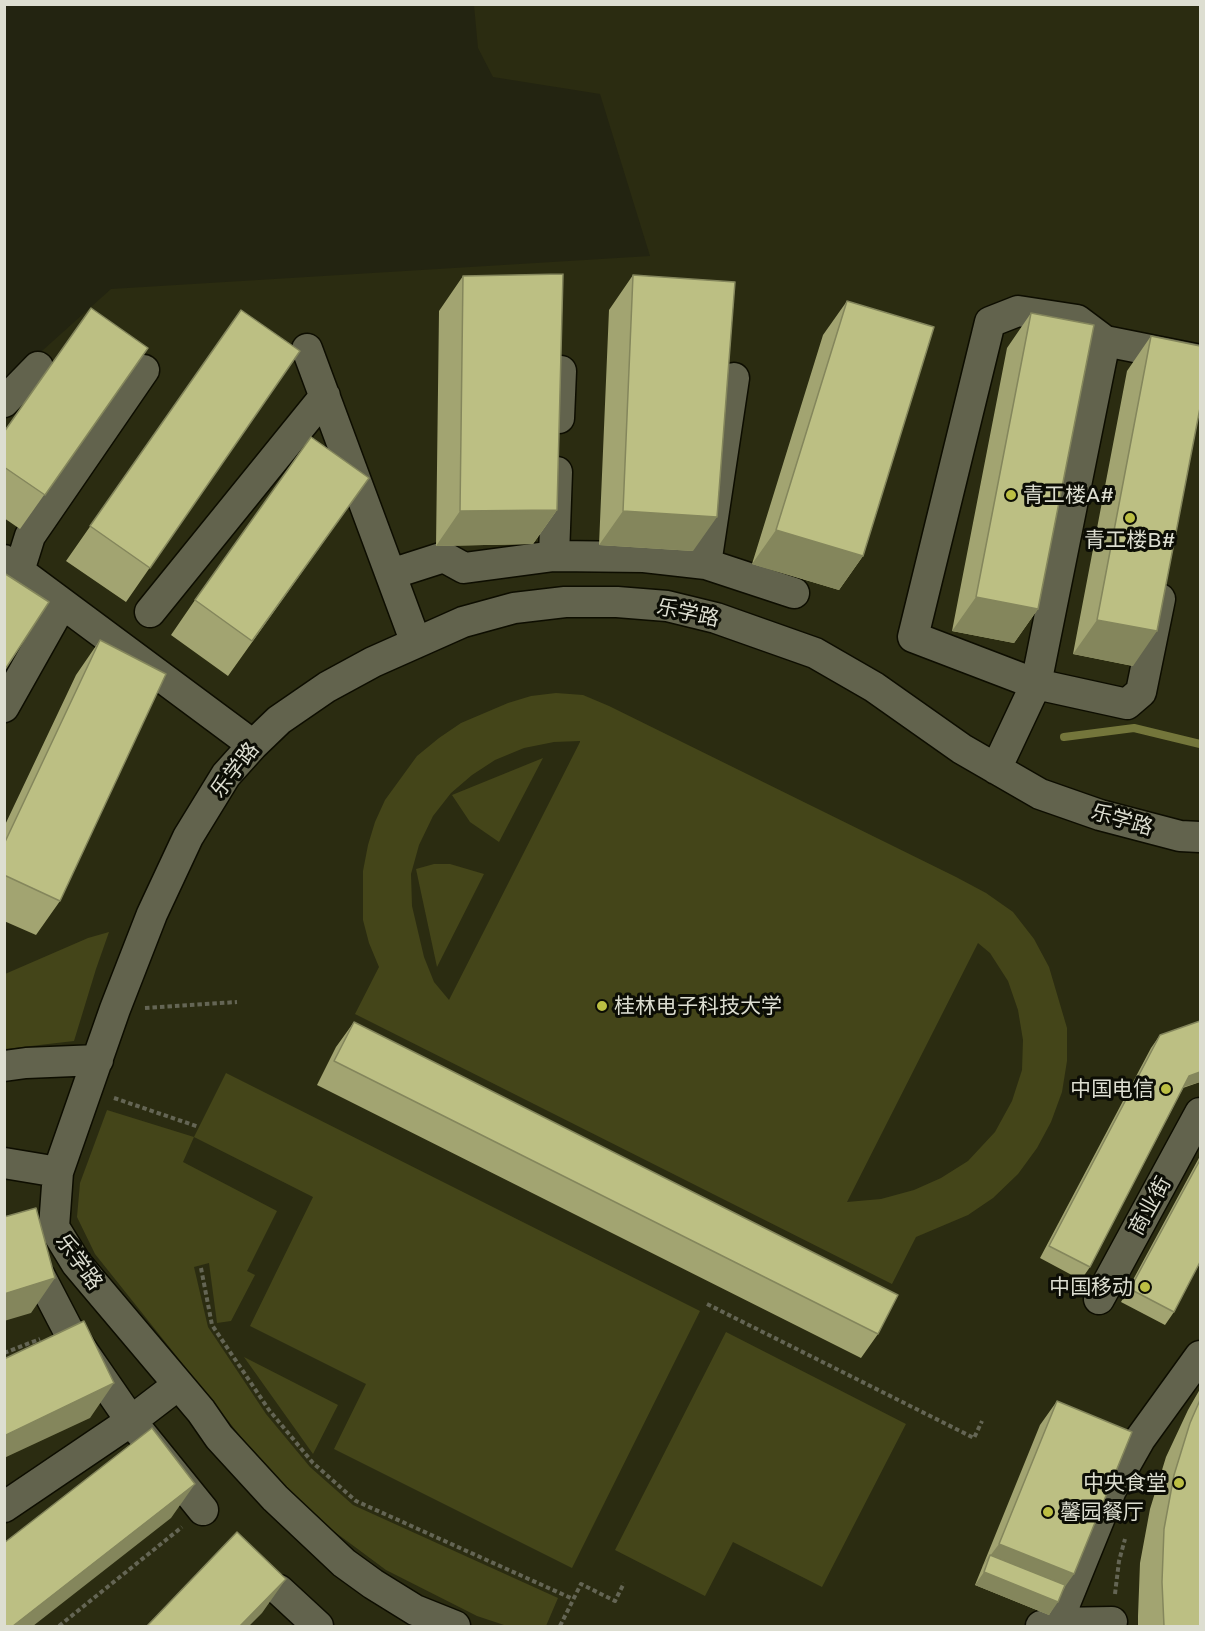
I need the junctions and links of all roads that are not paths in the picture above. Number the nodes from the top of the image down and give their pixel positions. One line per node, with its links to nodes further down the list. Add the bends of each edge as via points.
1 (1105, 341): 3 (street); 19 (street); 19 (street, via 1077,320 1018,311 990,322 913,637)
2 (307, 350): 8 (street)
3 (1200, 360)
4 (38, 367): 9 (street)
5 (144, 370): 13 (street, via 30,536)
6 (561, 371): 10 (street)
7 (734, 378): 11 (street)
8 (325, 396): 12 (street); 17 (street)
9 (4, 402)
10 (554, 556): 11 (street, via 644,557); 12 (street, via 464,568 444,556)
11 (706, 564): 15 (street)
12 (391, 574): 18 (street)
13 (11, 575): 16 (street)
14 (1165, 576): 19 (street, via 1141,692 1127,704)
15 (794, 593)
16 (62, 604): 20 (street); 21 (street)
17 (150, 612)
18 (416, 643): 21 (street, 乐学路, via 327,687 279,720); 22 (street, 乐学路, via 463,622 514,608 565,602 667,606 716,618 815,653 874,687)
19 (1036, 684): 22 (street)
20 (4, 707)
21 (253, 745): 24 (street, 乐学路, via 226,776 188,837 152,914)
22 (996, 770): 23 (street, 乐学路, via 1040,794 1100,816 1180,836)
23 (1200, 837)
24 (98, 1060): 25 (street); 28 (street, 乐学路)
25 (4, 1066)
26 (1200, 1113): 30 (street, 商业街)
27 (4, 1162): 28 (street)
28 (58, 1172): 32 (street, 乐学路, via 54,1227 76,1263)
29 (41, 1278): 33 (street, via 67,1328)
30 (1099, 1299)
31 (1200, 1356): 38 (street, via 1140,1438 1111,1490)
32 (178, 1385): 33 (street); 40 (street, 乐学路, via 275,1498 344,1563 415,1610)
33 (131, 1421): 34 (street); 35 (street)
34 (4, 1507)
35 (203, 1510)
36 (279, 1590): 39 (street)
37 (1112, 1622): 38 (street)
38 (1049, 1625)
39 (318, 1626)
40 (455, 1626)

